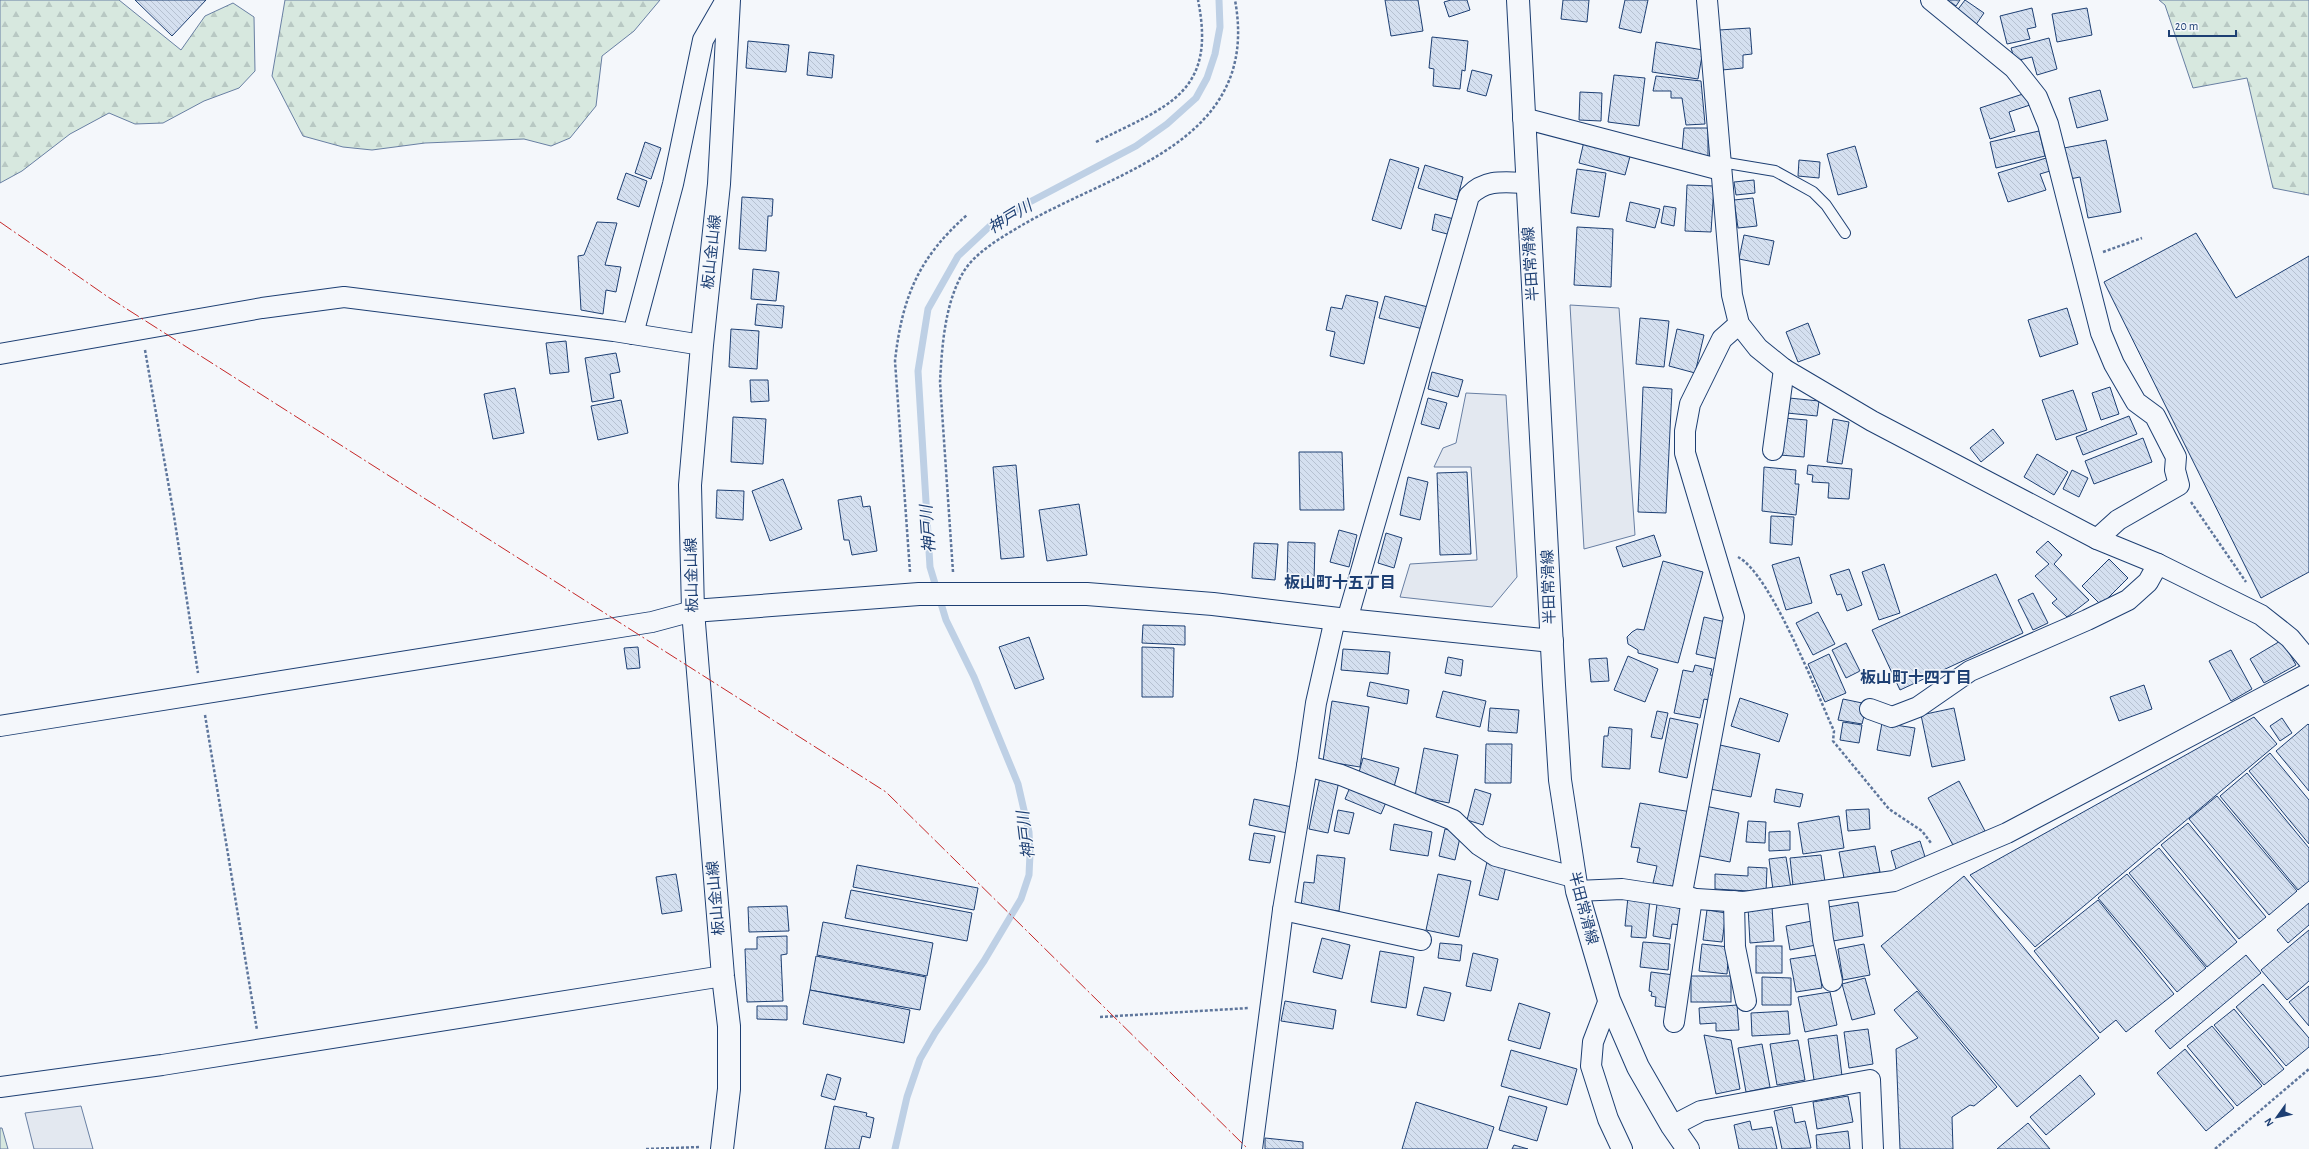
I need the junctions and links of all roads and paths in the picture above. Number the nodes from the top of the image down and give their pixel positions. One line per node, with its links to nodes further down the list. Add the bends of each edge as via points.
1 (728, 0): 16 (street, via 703,40 673,184); 17 (main road, 板山金山線, via 719,184)
2 (1198, 0): 8 (path, via 1203,43 1190,83 1179,97 1164,108)
3 (1235, 0): 26 (path, via 1239,34 1238,53 1226,89 1206,119 1169,148 1116,179 1046,211 1004,236 974,258 956,287 942,351 940,382)
4 (1518, 0): 7 (main road, 半田常滑線)
5 (1707, 0): 9 (street)
6 (1931, 0): 14 (street, via 2014,68 2036,97 2048,124)
7 (1523, 118): 9 (street); 10 (main road, 半田常滑線)
8 (1096, 142)
9 (1721, 166): 12 (lane, via 1775,171 1813,192 1826,205); 15 (street, via 1732,295)
10 (1526, 183): 29 (street, via 1490,182 1475,189 1469,196); 30 (main road, 半田常滑線)
11 (967, 214): 25 (path, via 944,235 928,258 904,309 898,336 895,361 899,438)
12 (1845, 234)
13 (2142, 238): 14 (path)
14 (2081, 260): 21 (street, via 2100,333 2136,402 2155,416 2176,457)
15 (1739, 324): 19 (street, via 1758,348); 23 (street, via 1722,339 1690,404 1685,431 1685,453)
16 (633, 334): 17 (street); 18 (street, via 344,296)
17 (702, 345): 28 (main road, 板山金山線, via 690,485)
18 (0, 354)
19 (1784, 369): 20 (street); 22 (street, via 1872,421)
20 (1773, 450)
21 (2179, 485): 22 (street, via 2118,520); 27 (path, via 2249,587 2254,601)
22 (2097, 539): 24 (street)
23 (1717, 559): 36 (path, via 1735,556 1745,560 1758,576 1779,610 1834,732 1833,741 1889,809 1922,831); 39 (street, via 1734,616)
24 (2158, 564): 27 (street); 33 (street, via 2148,582 2128,600 1970,671 1918,707 1892,717)
25 (916, 594): 26 (main road); 28 (main road)
26 (954, 594): 29 (main road, via 1087,594 1213,604)
27 (2251, 610): 31 (street, via 2290,638)
28 (693, 611): 34 (street, via 644,623); 43 (main road, 板山金山線)
29 (1341, 620): 30 (main road); 35 (street, via 1316,703)
30 (1552, 641): 37 (main road, 半田常滑線, via 1560,780)
31 (2307, 655)
32 (2309, 673): 36 (street, via 2007,833)
33 (1870, 709)
34 (0, 726)
35 (1307, 766): 37 (street, via 1341,775 1453,820 1478,846 1496,856); 41 (street)
36 (1944, 861): 38 (street, via 1894,881)
37 (1575, 884): 39 (street); 45 (main road, 半田常滑線)
38 (1817, 892): 40 (street, via 1744,902); 44 (street, via 1822,940)
39 (1686, 898): 40 (street); 49 (street)
40 (1734, 901): 46 (street, via 1735,947)
41 (1283, 910): 42 (street); 47 (street)
42 (1421, 940)
43 (723, 976): 51 (street, via 162,1065); 53 (main road, 板山金山線, via 729,1026 729,1089)
44 (1832, 981)
45 (1609, 1000): 52 (main road, 半田常滑線, via 1638,1067); 56 (street, via 1593,1042 1591,1066 1608,1119)
46 (1746, 1001)
47 (1270, 1006): 48 (path); 55 (street)
48 (1100, 1017)
49 (1674, 1022)
50 (2309, 1069): 59 (path)
51 (0, 1087)
52 (1672, 1126): 57 (main road, 半田常滑線); 58 (street, via 1701,1111 1870,1080)
53 (723, 1148): 54 (path)
54 (646, 1149)
55 (1252, 1149)
56 (1622, 1149)
57 (1688, 1149)
58 (1873, 1149)
59 (2215, 1149)

